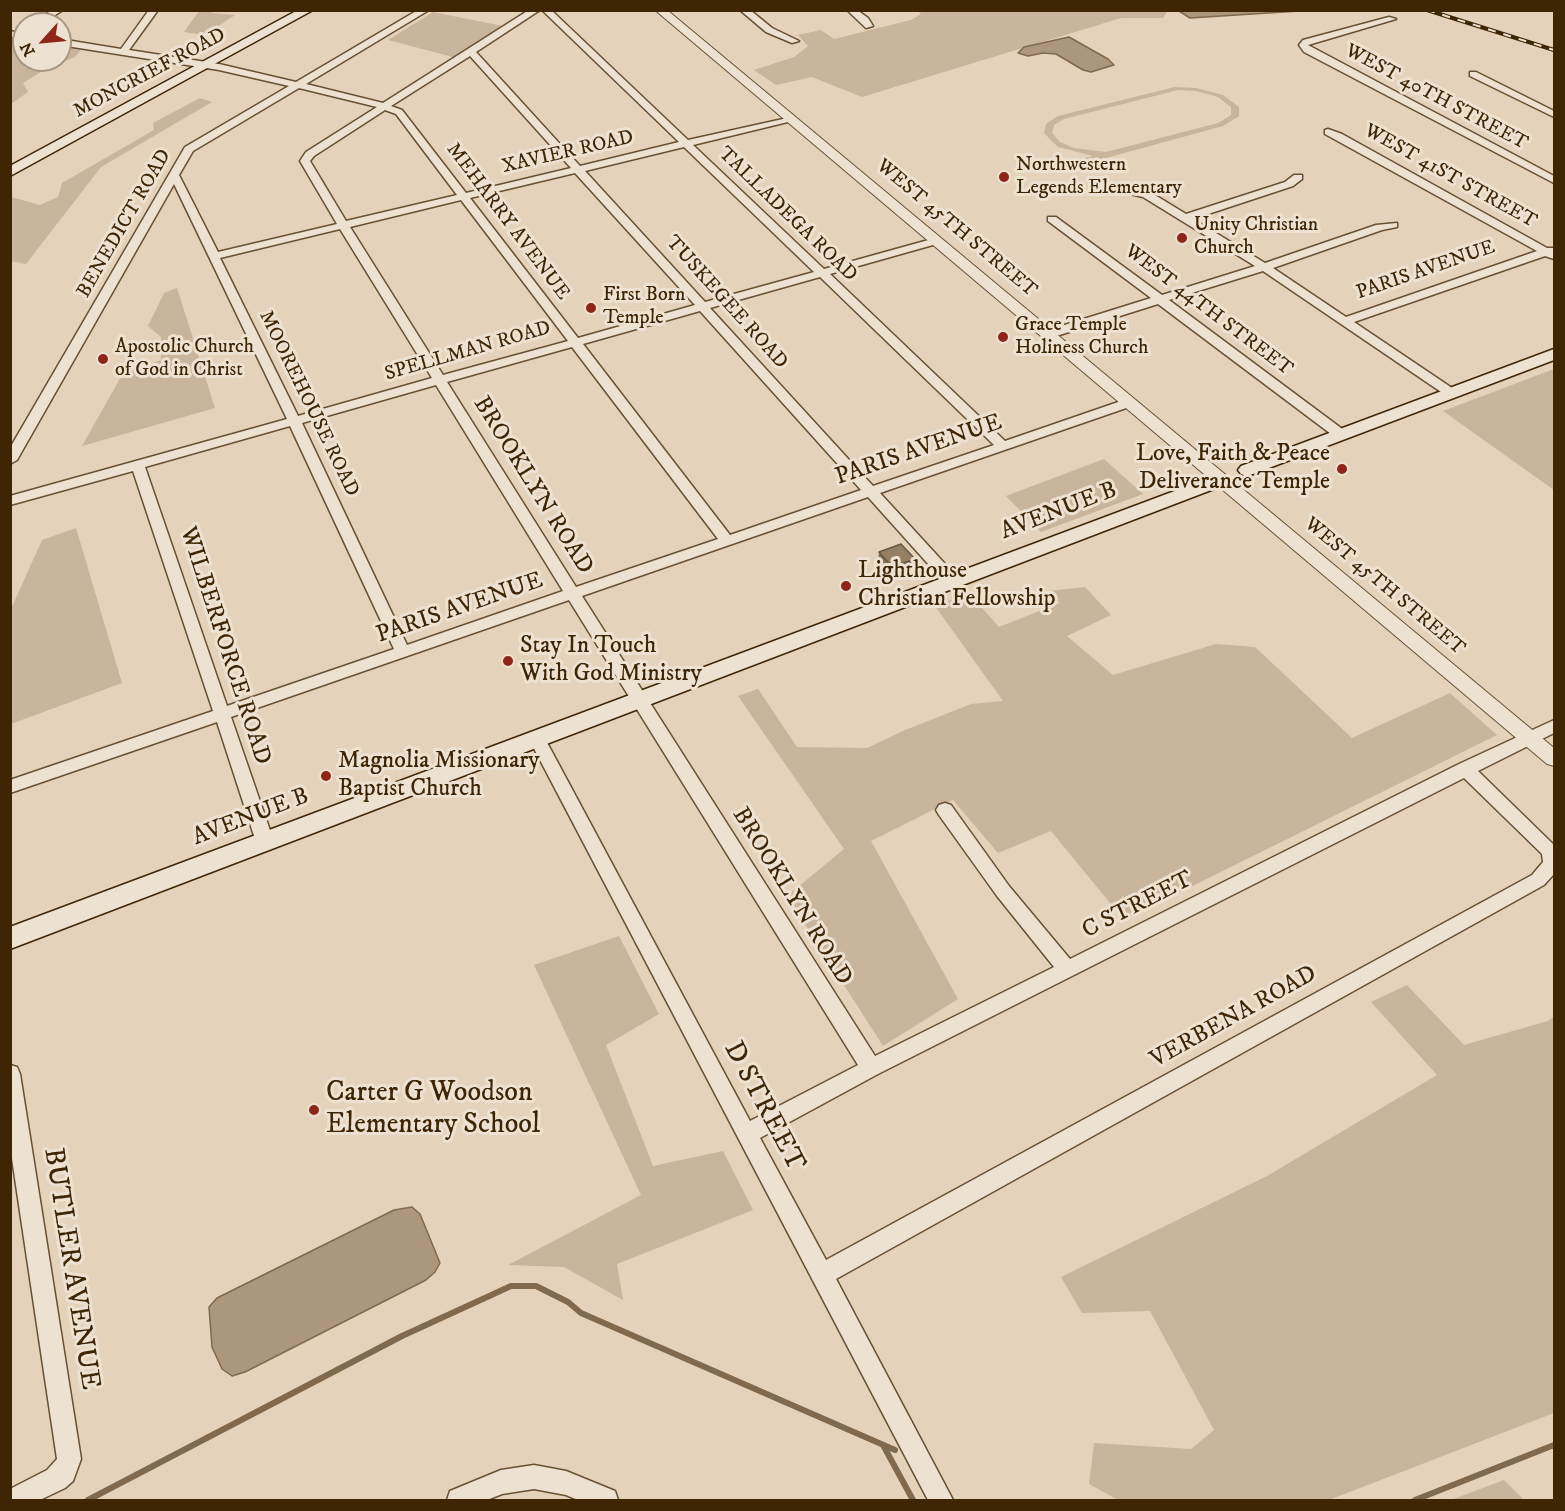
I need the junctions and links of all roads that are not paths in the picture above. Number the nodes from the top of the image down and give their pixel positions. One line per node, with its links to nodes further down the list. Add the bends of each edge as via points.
1 (154, 10): 13 (street)
2 (308, 10): 15 (main road, MONCRIEF ROAD)
3 (425, 10): 17 (street, BENEDICT ROAD)
4 (536, 10): 14 (street, BROOKLYN ROAD)
5 (546, 10): 22 (street, TALLADEGA ROAD)
6 (660, 10): 20 (street, WEST 45TH STREET)
7 (744, 10): 11 (street, via 769,30)
8 (851, 10): 10 (street)
9 (1392, 19): 27 (street, WEST 40TH STREET, via 1303,45)
10 (869, 26)
11 (795, 41)
12 (72, 44): 13 (street, MEHARRY AVENUE)
13 (123, 52): 15 (street, MEHARRY AVENUE)
14 (471, 52): 18 (street, BROOKLYN ROAD); 23 (street, TUSKEGEE ROAD)
15 (207, 65): 17 (street, MEHARRY AVENUE); 24 (main road, MONCRIEF ROAD)
16 (1473, 74): 19 (street)
17 (298, 85): 18 (street, MEHARRY AVENUE); 25 (street, BENEDICT ROAD, via 189,149)
18 (385, 106): 29 (street, MEHARRY AVENUE, via 402,115); 32 (street, BROOKLYN ROAD, via 305,160)
19 (1554, 114)
20 (789, 119): 22 (street, XAVIER ROAD); 34 (street, WEST 45TH STREET)
21 (1328, 132): 35 (street, WEST 41ST STREET)
22 (686, 143): 23 (street, XAVIER ROAD); 38 (street, TALLADEGA ROAD)
23 (578, 169): 29 (street, XAVIER ROAD); 40 (street, TUSKEGEE ROAD)
24 (10, 172)
25 (174, 174): 36 (street, MOOREHOUSE ROAD); 51 (street, BENEDICT ROAD)
26 (1298, 177): 30 (street, via 1289,184)
27 (1554, 180)
28 (1134, 192): 30 (street, via 1146,194)
29 (464, 196): 32 (street, XAVIER ROAD); 43 (street, MEHARRY AVENUE)
30 (1184, 218): 37 (street)
31 (1052, 219): 39 (street, WEST 44TH STREET)
32 (343, 225): 36 (street, XAVIER ROAD); 45 (street, BROOKLYN ROAD)
33 (1394, 225): 37 (street)
34 (936, 241): 38 (street, SPELLMAN ROAD); 42 (street, WEST 45TH STREET)
35 (1552, 252): 41 (street, PARIS AVENUE)
36 (215, 256): 48 (street, MOOREHOUSE ROAD)
37 (1264, 267): 39 (street); 41 (street)
38 (822, 273): 40 (street, SPELLMAN ROAD); 50 (street, TALLADEGA ROAD)
39 (1159, 299): 42 (street); 49 (street, WEST 44TH STREET)
40 (703, 306): 43 (street, SPELLMAN ROAD); 55 (street, TUSKEGEE ROAD)
41 (1345, 321): 46 (street)
42 (1047, 335): 47 (street, WEST 45TH STREET)
43 (575, 342): 45 (street, SPELLMAN ROAD); 57 (street, MEHARRY AVENUE)
44 (1554, 354): 46 (main road, AVENUE B)
45 (440, 380): 48 (street, SPELLMAN ROAD); 59 (street, BROOKLYN ROAD)
46 (1451, 393): 49 (main road, AVENUE B)
47 (1128, 403): 50 (street, PARIS AVENUE); 54 (street, WEST 45TH STREET)
48 (294, 421): 52 (street, SPELLMAN ROAD); 60 (street, MOOREHOUSE ROAD)
49 (1340, 434): 53 (main road, AVENUE B)
50 (1003, 446): 55 (street, PARIS AVENUE)
51 (10, 460)
52 (138, 465): 56 (street, SPELLMAN ROAD); 62 (street, WILBERFORCE ROAD)
53 (1246, 470): 54 (street, AVENUE B)
54 (1220, 480): 58 (main road, AVENUE B); 65 (street, WEST 45TH STREET)
55 (870, 492): 57 (street, PARIS AVENUE); 58 (street, TUSKEGEE ROAD)
56 (10, 501)
57 (727, 541): 59 (street, PARIS AVENUE)
58 (952, 581): 61 (main road, AVENUE B)
59 (573, 594): 60 (street, PARIS AVENUE); 61 (street, BROOKLYN ROAD)
60 (403, 652): 62 (street, PARIS AVENUE)
61 (641, 700): 64 (main road, AVENUE B); 73 (street, BROOKLYN ROAD)
62 (221, 715): 68 (street, PARIS AVENUE); 70 (street, WILBERFORCE ROAD)
63 (1554, 726): 65 (street, C STREET)
64 (537, 739): 70 (main road, AVENUE B); 75 (street, D STREET)
65 (1530, 739): 66 (street, WEST 45TH STREET); 67 (street, C STREET)
66 (1554, 759)
67 (1465, 769): 72 (street, C STREET); 76 (street, VERBENA ROAD, via 1550,852 1552,862 1538,880)
68 (10, 787)
69 (945, 810): 72 (street, via 1002,891)
70 (265, 842): 71 (main road, AVENUE B)
71 (10, 938)
72 (1068, 970): 73 (street, C STREET)
73 (871, 1068): 75 (street, C STREET)
74 (10, 1074): 77 (street, BUTLER AVENUE, via 69,1447 64,1472)
75 (746, 1134): 76 (street, D STREET)
76 (821, 1275): 80 (street, D STREET)
77 (15, 1500)
78 (459, 1500): 79 (street, via 501,1482 534,1477 566,1483)
79 (606, 1500)
80 (941, 1500)

